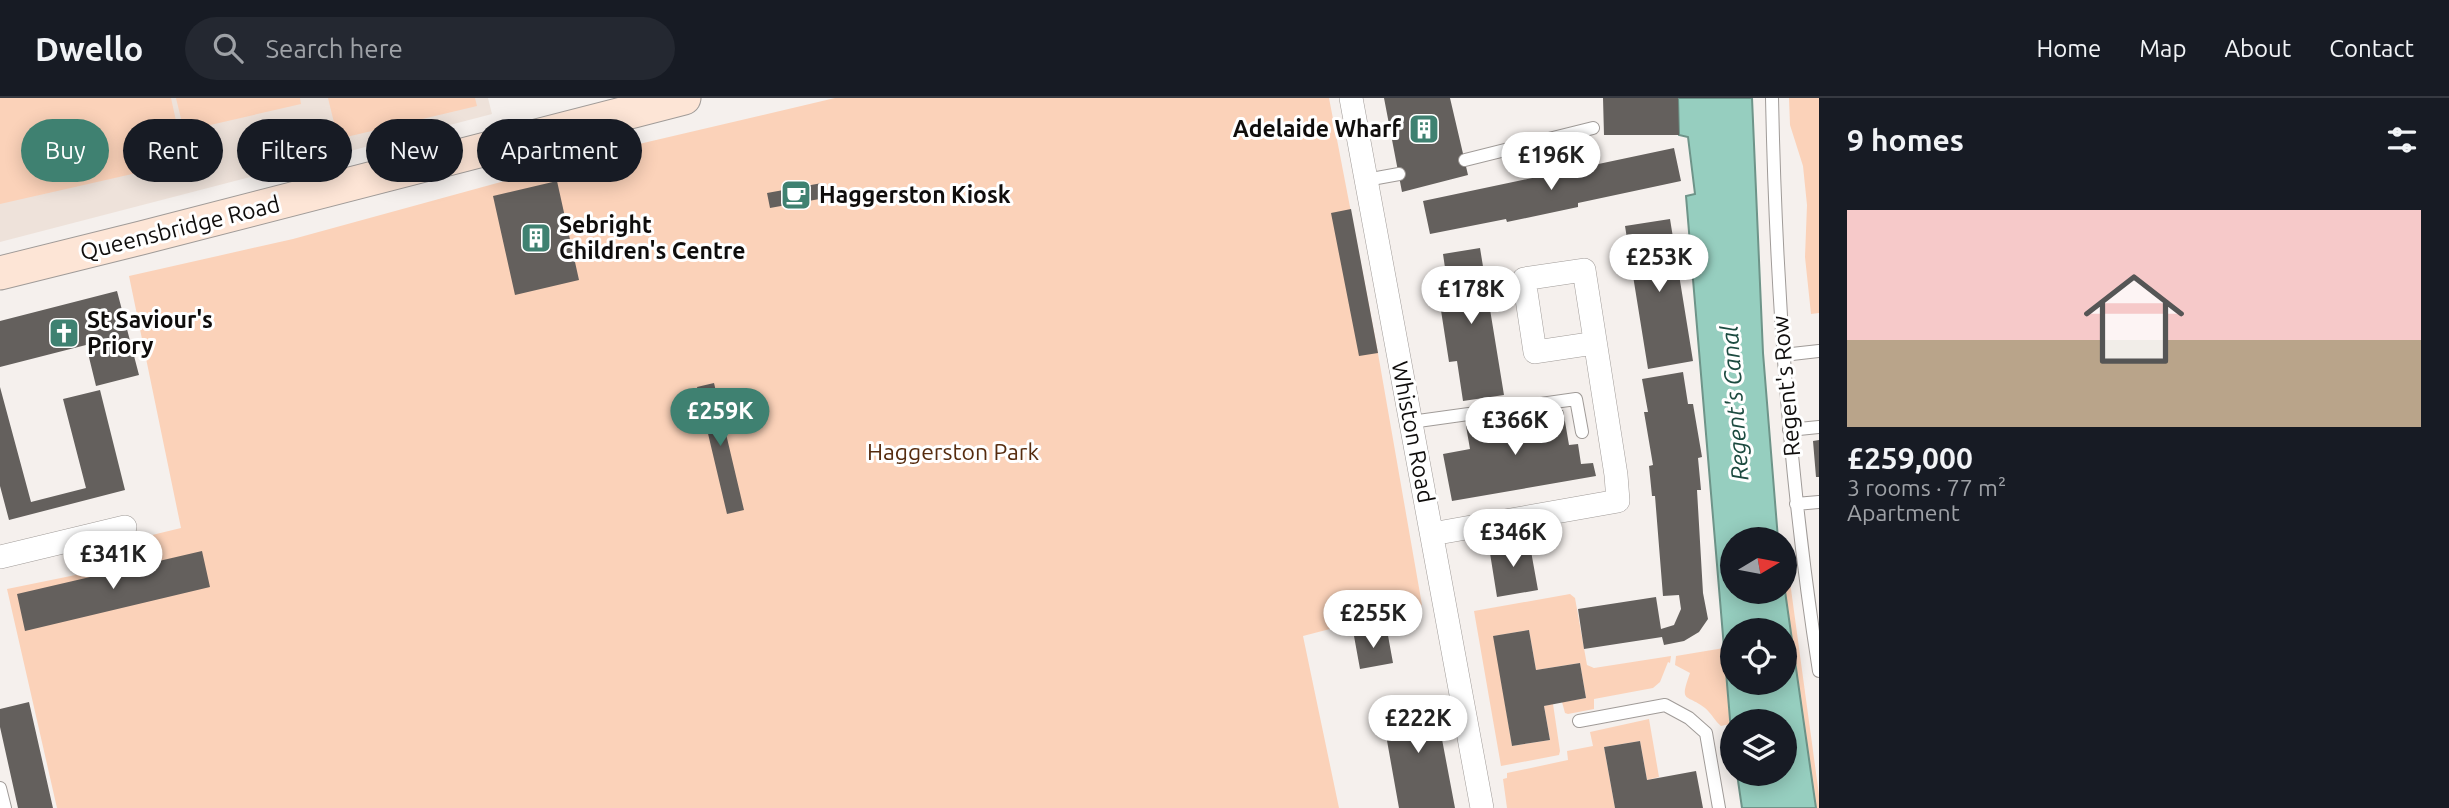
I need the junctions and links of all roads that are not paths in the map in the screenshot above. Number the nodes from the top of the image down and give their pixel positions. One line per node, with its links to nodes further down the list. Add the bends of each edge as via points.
1 (684, 98): 8 (main road, Queensbridge Road)
2 (1351, 98): 7 (street, Whiston Road)
3 (1772, 98): 11 (lane, Regent's Row)
4 (1593, 128): 5 (lane)
5 (1465, 160)
6 (1399, 174): 7 (lane)
7 (1366, 180): 12 (street, Whiston Road)
8 (0, 273)
9 (1595, 343): 19 (street, via 1535,352 1524,279 1584,270 1616,475 1618,501)
10 (1819, 351): 11 (lane)
11 (1783, 355): 14 (lane, Regent's Row)
12 (1411, 422): 15 (lane, via 1576,400); 19 (street, Whiston Road)
13 (1819, 427): 14 (lane)
14 (1789, 429): 17 (lane, Regent's Row)
15 (1582, 432)
16 (1819, 502): 17 (lane)
17 (1796, 504): 21 (lane, Regent's Row)
18 (125, 527): 20 (street)
19 (1432, 534): 25 (street, Whiston Road)
20 (0, 557)
21 (1819, 671)
22 (1579, 721): 26 (lane, via 1665,705 1689,718 1706,733)
23 (0, 788): 24 (lane)
24 (5, 808)
25 (1482, 808)
26 (1718, 808)

